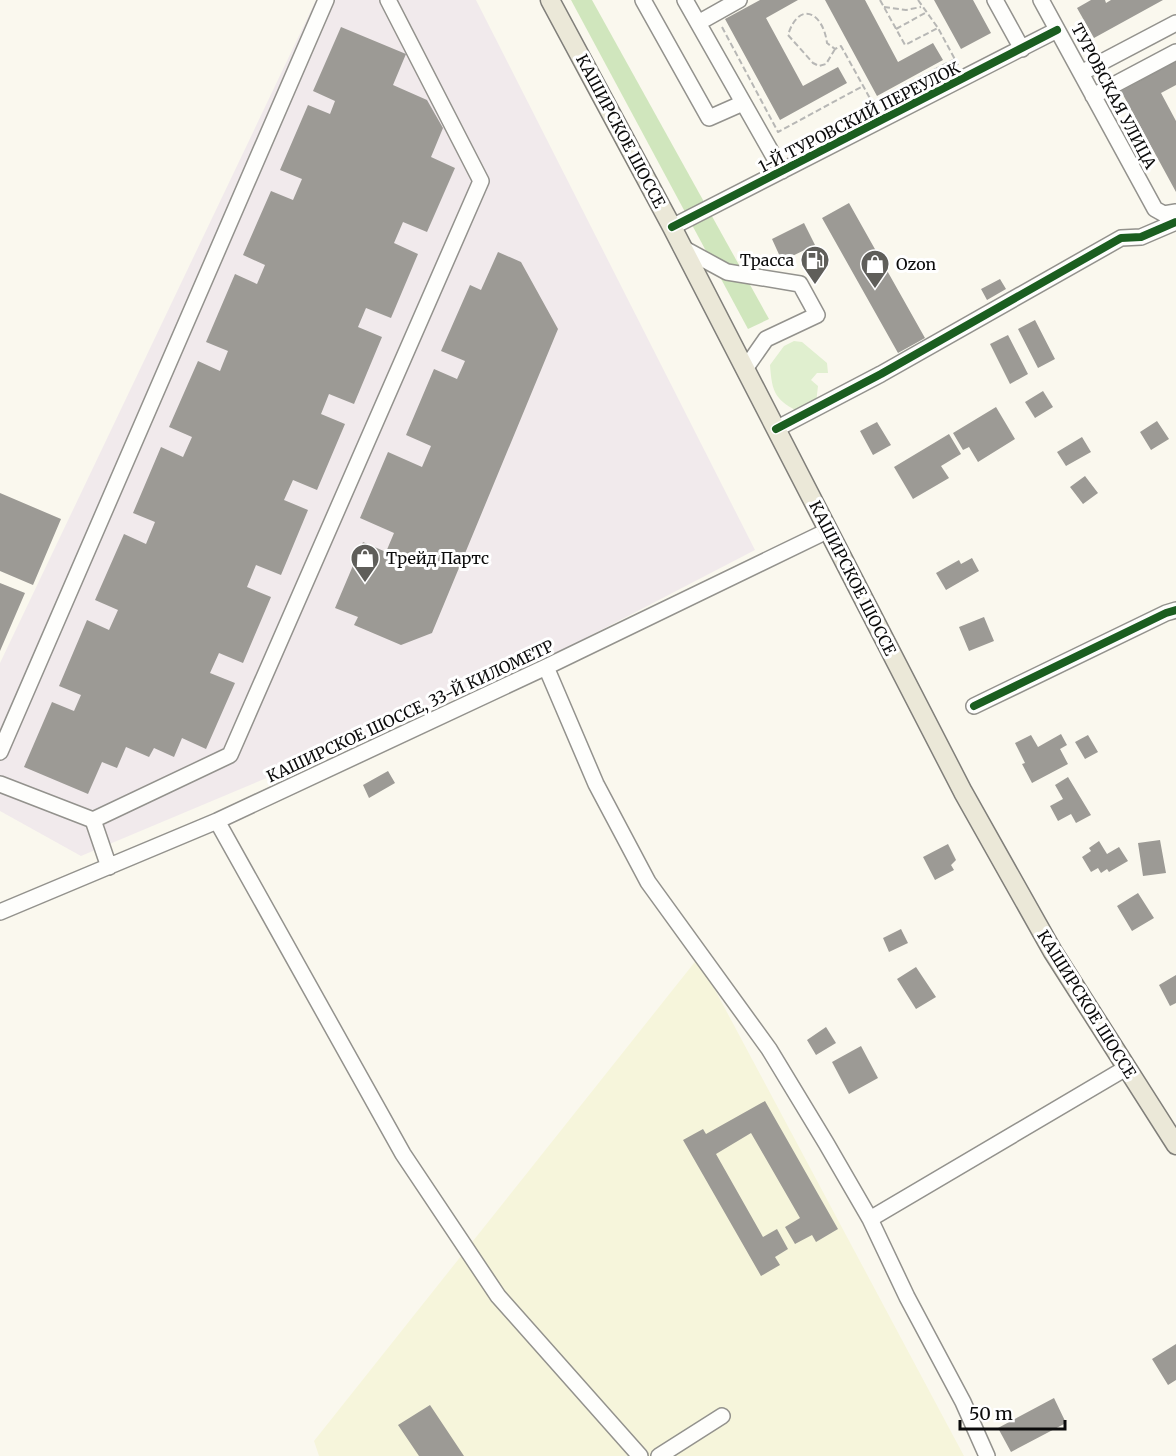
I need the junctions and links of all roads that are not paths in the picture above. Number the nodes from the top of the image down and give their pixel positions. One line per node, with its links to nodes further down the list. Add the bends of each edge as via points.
1 (326, 0): 28 (street)
2 (388, 0): 30 (street, via 481,182 230,755)
3 (550, 0): 20 (main road, КАШИРСКОЕ ШОССЕ)
4 (644, 0): 16 (street, via 709,118)
5 (685, 0): 9 (street)
6 (739, 0): 9 (street)
7 (995, 0): 12 (street)
8 (1041, 0): 11 (street, ТУРОВСКАЯ УЛИЦА)
9 (698, 23): 16 (street)
10 (1176, 23): 14 (street)
11 (1058, 30): 12 (street, 1-Й ТУРОВСКИЙ ПЕРЕУЛОК); 14 (street, ТУРОВСКАЯ УЛИЦА)
12 (1022, 49): 17 (street, 1-Й ТУРОВСКИЙ ПЕРЕУЛОК)
13 (1176, 52): 15 (street)
14 (1081, 73): 15 (street, ТУРОВСКАЯ УЛИЦА)
15 (1093, 96): 18 (street, ТУРОВСКАЯ УЛИЦА, via 1155,209 1164,214)
16 (743, 103): 17 (street)
17 (782, 171): 20 (street, 1-Й ТУРОВСКИЙ ПЕРЕУЛОК)
18 (1176, 213)
19 (1176, 222): 23 (street, via 1141,237 1121,238)
20 (672, 227): 21 (main road, КАШИРСКОЕ ШОССЕ)
21 (681, 247): 22 (main road, КАШИРСКОЕ ШОССЕ); 22 (street, via 727,272 800,284 817,315 766,339)
22 (746, 369): 23 (main road, КАШИРСКОЕ ШОССЕ)
23 (776, 429): 24 (main road, КАШИРСКОЕ ШОССЕ)
24 (829, 530): 26 (street, КАШИРСКОЕ ШОССЕ, 33-Й КИЛОМЕТР); 34 (main road, КАШИРСКОЕ ШОССЕ, via 969,802 1053,952)
25 (1176, 610): 27 (street)
26 (546, 667): 31 (street, КАШИРСКОЕ ШОССЕ, 33-Й КИЛОМЕТР); 36 (street, via 596,784 648,882 769,1049)
27 (974, 705)
28 (0, 752)
29 (0, 784): 30 (street)
30 (93, 820): 32 (street)
31 (217, 822): 32 (street, КАШИРСКОЕ ШОССЕ, 33-Й КИЛОМЕТР); 38 (street, via 409,1163 498,1296)
32 (109, 867): 33 (street, КАШИРСКОЕ ШОССЕ, 33-Й КИЛОМЕТР)
33 (0, 912)
34 (1126, 1068): 35 (main road, КАШИРСКОЕ ШОССЕ); 36 (street)
35 (1176, 1145)
36 (870, 1219): 40 (street)
37 (722, 1416): 39 (street)
38 (640, 1456)
39 (659, 1456)
40 (987, 1456)

